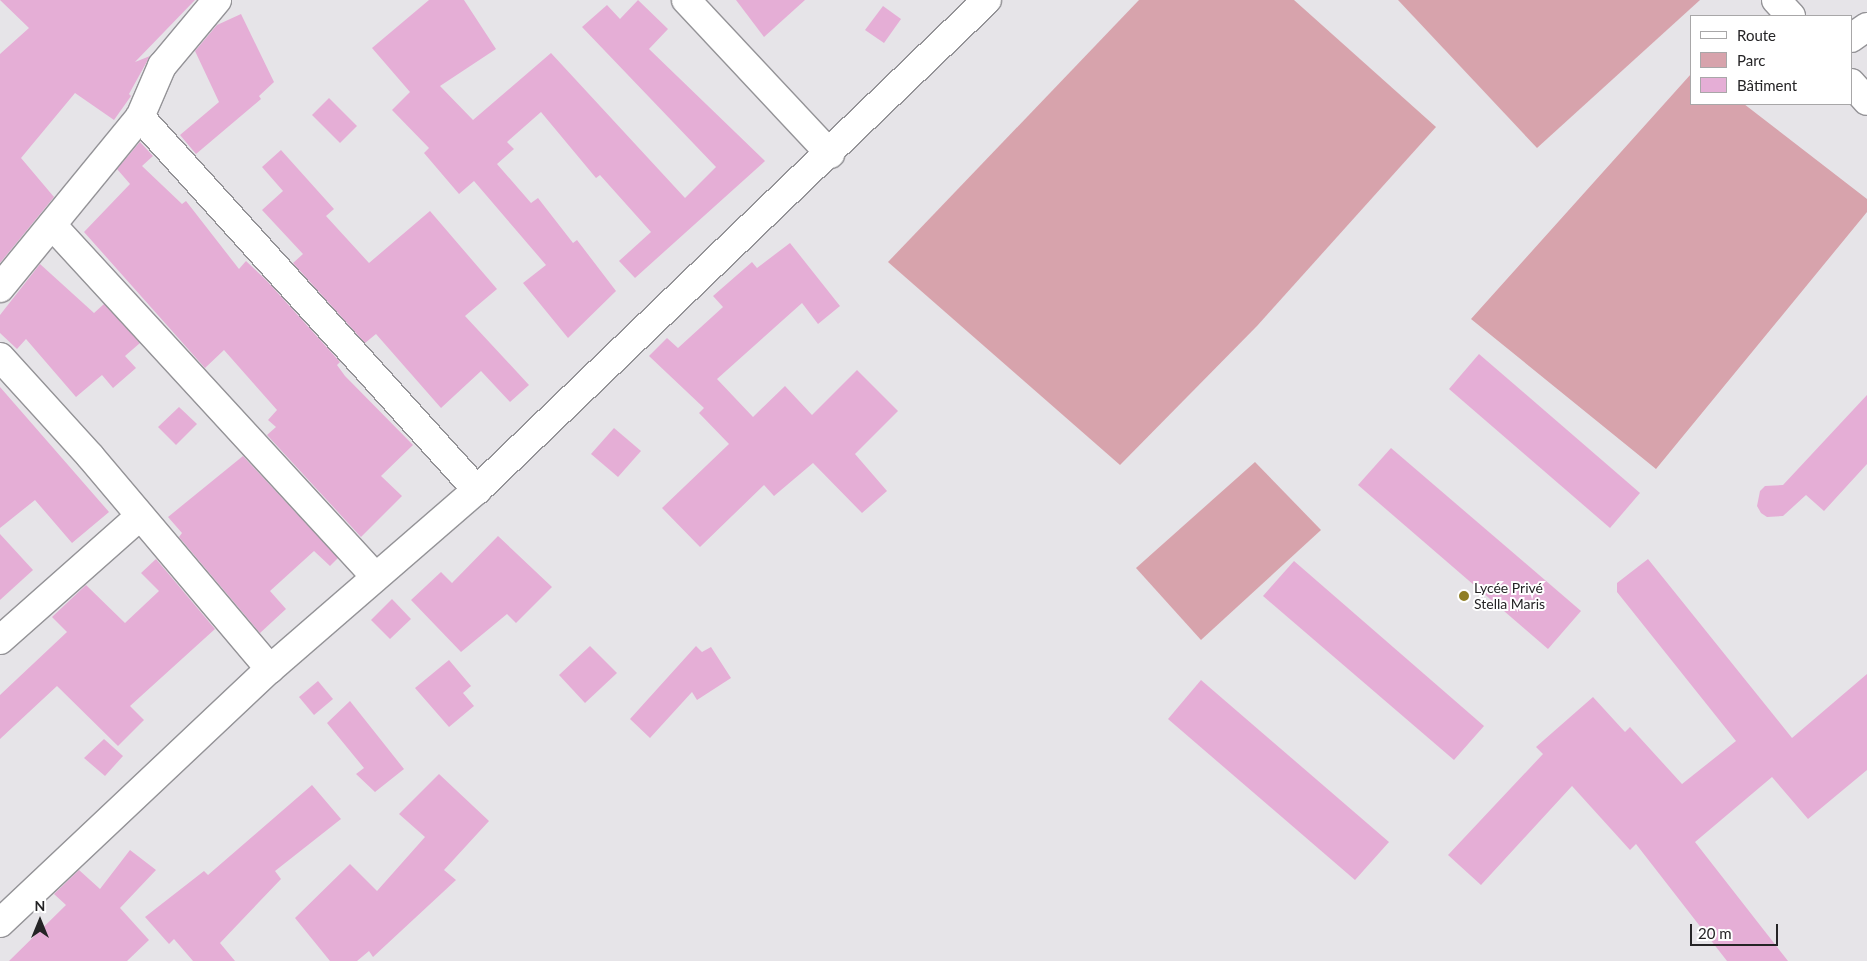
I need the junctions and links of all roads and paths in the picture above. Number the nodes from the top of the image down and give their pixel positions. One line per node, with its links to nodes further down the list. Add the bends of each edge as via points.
1 (217, 0): 10 (street, via 162,66)
2 (686, 0): 11 (street)
3 (987, 0): 11 (street)
4 (1776, 0): 5 (street)
5 (1790, 15)
6 (1867, 27): 7 (street)
7 (1852, 37)
8 (1852, 84): 9 (street)
9 (1867, 101)
10 (140, 117): 12 (street); 15 (street)
11 (830, 154): 15 (street)
12 (52, 225): 13 (street); 17 (street)
13 (0, 288)
14 (0, 357): 16 (street)
15 (476, 490): 17 (street)
16 (140, 516): 18 (street); 19 (street)
17 (376, 577): 19 (street)
18 (0, 640)
19 (270, 669): 20 (street)
20 (4, 911)

